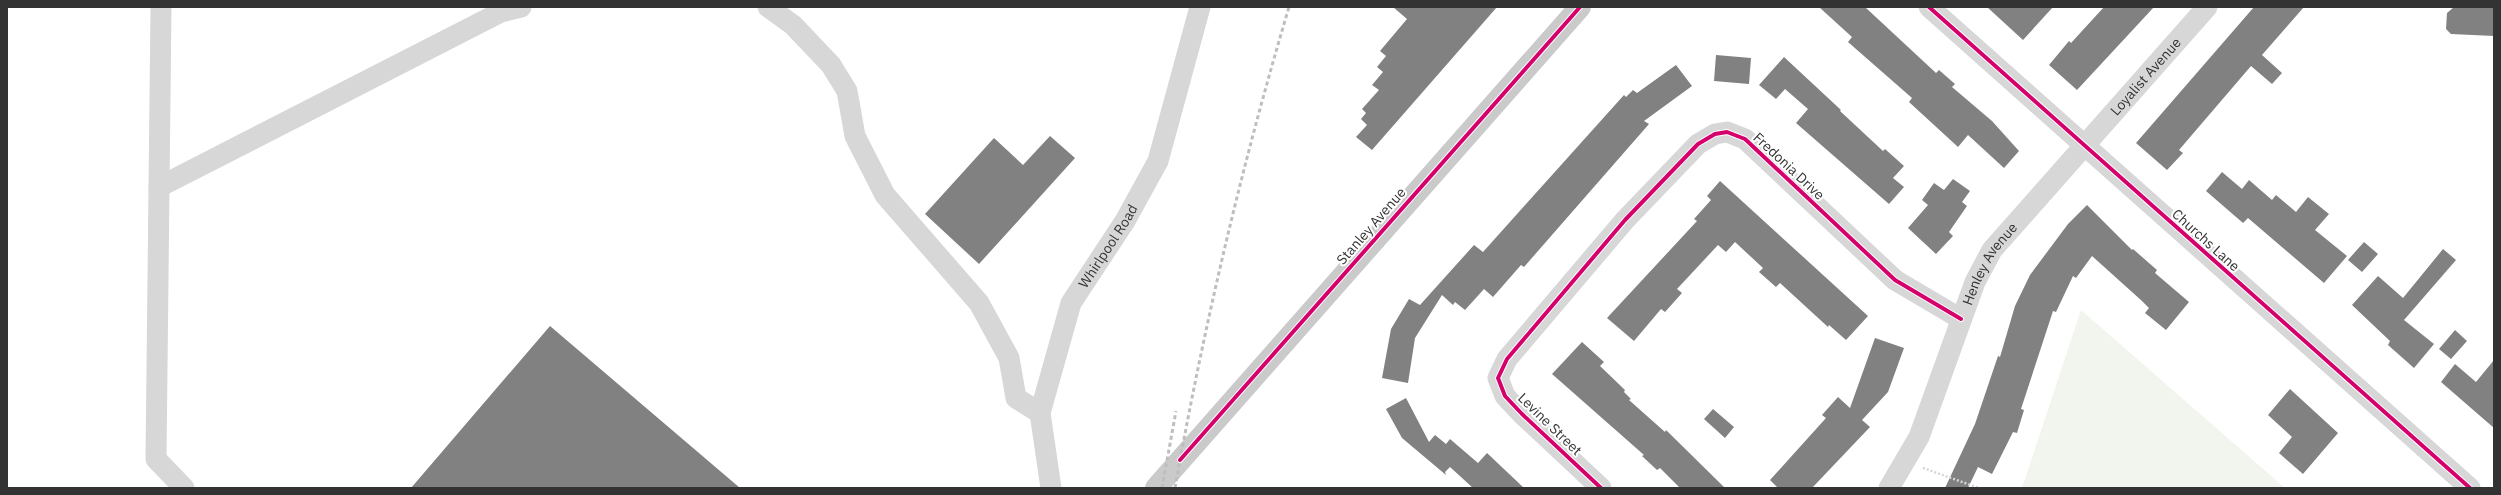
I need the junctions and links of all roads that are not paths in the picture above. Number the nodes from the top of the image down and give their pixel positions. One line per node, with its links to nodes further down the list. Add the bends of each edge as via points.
1 (161, 7): 9 (street)
2 (521, 7): 9 (street, via 501,12)
3 (768, 7): 12 (street, via 792,25 831,65 847,91 855,136 885,195 979,303 1010,358 1016,398)
4 (1200, 7): 12 (street, Whirlpool Road, via 1158,161 1125,221 1071,303)
5 (1580, 7): 15 (main road, Stanley Avenue)
6 (1929, 7): 8 (street, Churchs Lane)
7 (2207, 7): 8 (street, Loyalist Avenue)
8 (2083, 145): 10 (street, Henley Avenue, via 1992,250 1975,282); 18 (street, Churchs Lane)
9 (159, 187): 13 (street, via 156,459)
10 (1961, 319): 11 (street, Fredonia Drive, via 1895,280 1745,139 1727,132 1715,134 1698,144 1625,220); 17 (street, Henley Avenue, via 1919,437)
11 (1530, 331): 16 (street, Levine Street, via 1506,359 1498,378 1505,396)
12 (1040, 413): 14 (street, Whirlpool Road)
13 (184, 488)
14 (1051, 488)
15 (1156, 488)
16 (1601, 488)
17 (1888, 488)
18 (2470, 488)

